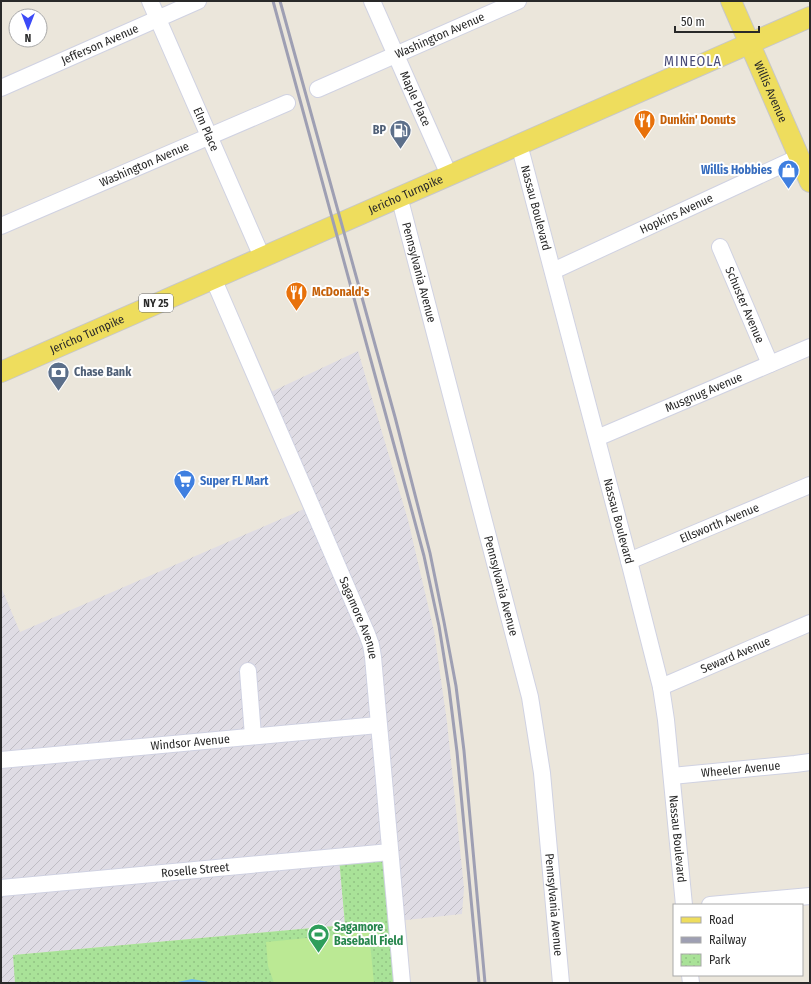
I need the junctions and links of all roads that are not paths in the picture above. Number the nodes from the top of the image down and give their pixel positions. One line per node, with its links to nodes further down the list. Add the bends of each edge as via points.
1 (150, 1): 7 (street, Elm Place)
2 (198, 1): 7 (street, Jefferson Avenue)
3 (372, 1): 9 (street, Maple Place)
4 (518, 1): 9 (street, Washington Avenue)
5 (731, 1): 8 (main road, Willis Avenue)
6 (810, 17): 8 (main road, Jericho Turnpike / NY 25)
7 (158, 19): 10 (street, Jefferson Avenue); 13 (street, Elm Place)
8 (750, 43): 14 (main road, Jericho Turnpike / NY 25); 15 (main road, Willis Avenue)
9 (396, 55): 11 (street, Washington Avenue); 16 (street, Maple Place)
10 (1, 88)
11 (318, 89)
12 (287, 103): 13 (street, Washington Avenue)
13 (209, 136): 19 (street, Washington Avenue); 21 (street, Elm Place)
14 (519, 144): 16 (main road, Jericho Turnpike / NY 25); 22 (street, Nassau Boulevard)
15 (799, 157): 17 (main road, Willis Avenue); 22 (street, Hopkins Avenue)
16 (448, 175): 18 (main road, Jericho Turnpike / NY 25)
17 (810, 182)
18 (399, 196): 21 (main road, Jericho Turnpike / NY 25); 44 (street, Pennsylvania Avenue, via 530,697 542,773)
19 (1, 226)
20 (720, 246): 25 (street, Schuster Avenue)
21 (262, 257): 23 (main road, Jericho Turnpike / NY 25)
22 (553, 271): 27 (street, Nassau Boulevard)
23 (213, 278): 26 (main road, Jericho Turnpike / NY 25); 33 (street, Sagamore Avenue, via 369,640)
24 (810, 347): 25 (street, Musgnug Avenue)
25 (770, 364): 27 (street, Musgnug Avenue)
26 (1, 372)
27 (597, 438): 29 (street, Nassau Boulevard)
28 (810, 486): 29 (street, Ellsworth Avenue)
29 (629, 562): 32 (street, Nassau Boulevard)
30 (810, 623): 32 (street, Seward Avenue)
31 (248, 671): 34 (street)
32 (661, 687): 37 (street, Nassau Boulevard)
33 (378, 725): 34 (street, Windsor Avenue); 38 (street, Sagamore Avenue)
34 (252, 736): 35 (street, Windsor Avenue)
35 (1, 760)
36 (810, 762): 37 (street, Wheeler Avenue)
37 (672, 776): 41 (street, Nassau Boulevard)
38 (390, 852): 39 (street, Roselle Street); 43 (street, Sagamore Avenue)
39 (1, 888)
40 (810, 896): 42 (street)
41 (684, 904)
42 (721, 904)
43 (402, 983)
44 (561, 983)

